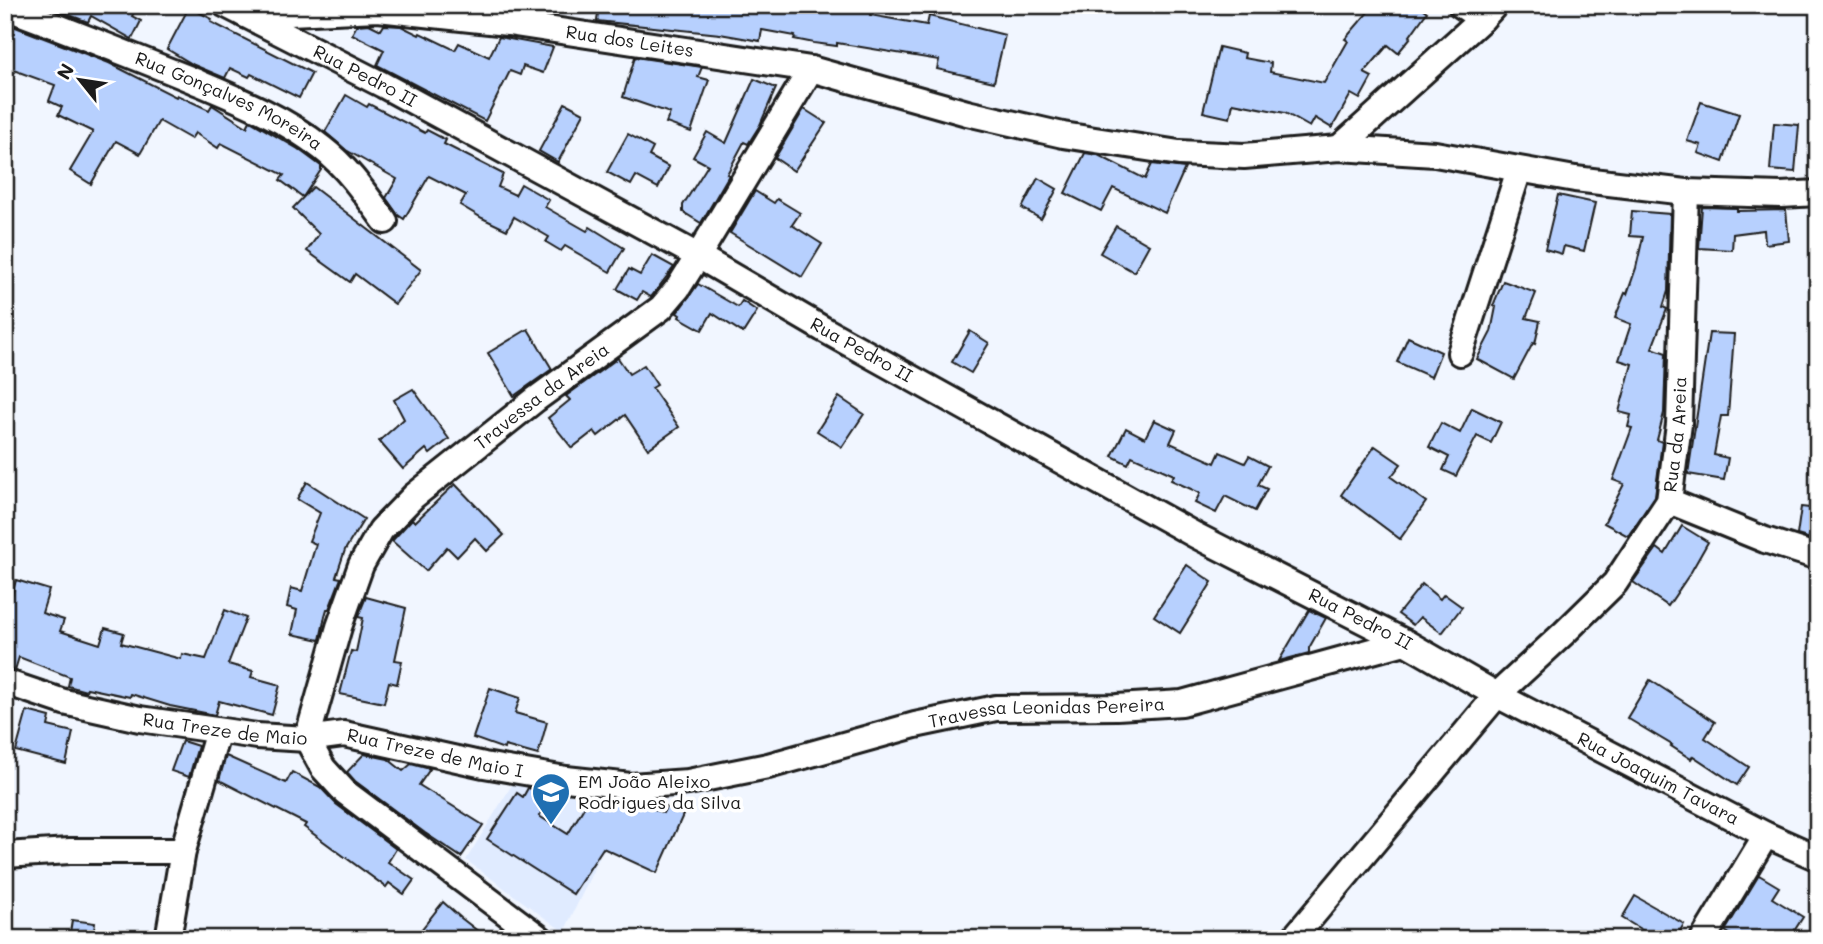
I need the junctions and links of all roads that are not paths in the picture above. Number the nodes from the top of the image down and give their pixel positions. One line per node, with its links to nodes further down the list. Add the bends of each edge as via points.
1 (1461, 5): 5 (street)
2 (5, 7): 11 (street, Rua Gonçalves Moreira, via 288,124 359,184)
3 (427, 9): 4 (street, Rua dos Leites); 6 (street, Rua dos Leites)
4 (235, 10): 12 (street, Rua Pedro II)
5 (1489, 12): 7 (street)
6 (811, 69): 7 (street, Rua dos Leites, via 1063,135 1179,153 1244,156); 12 (street, Travessa da Areia)
7 (1339, 148): 8 (street, Rua dos Leites, via 1435,154)
8 (1519, 170): 9 (street, Rua dos Leites); 13 (street)
9 (1686, 192): 10 (street); 14 (street, Rua da Areia, via 1679,424)
10 (1818, 193)
11 (385, 221)
12 (698, 256): 16 (street, Rua Pedro II, via 1195,535); 20 (street, Travessa da Areia, via 661,308 485,439 414,496 381,530 361,565)
13 (1460, 353)
14 (1669, 501): 15 (street); 18 (street, Rua da Areia, via 1615,583)
15 (1818, 557)
16 (1405, 642): 18 (street, Rua Pedro II); 21 (street, Travessa Leonidas Pereira, via 1182,703 996,708)
17 (5, 682): 19 (street, Rua Treze de Maio, via 64,702)
18 (1497, 695): 22 (street, Rua Joaquim Tavara); 28 (street, Rua da Areia)
19 (218, 731): 20 (street, Rua Treze de Maio); 23 (street)
20 (307, 739): 21 (street, Rua Treze de Maio I, via 344,734 566,779 631,786); 27 (street, Rua Treze de Maio, via 323,768 345,792)
21 (688, 782)
22 (1766, 835): 25 (street, Rua Joaquim Tavara); 29 (street)
23 (183, 851): 24 (street); 26 (street)
24 (5, 855)
25 (1818, 858)
26 (168, 939)
27 (541, 939)
28 (1293, 939)
29 (1703, 939)

